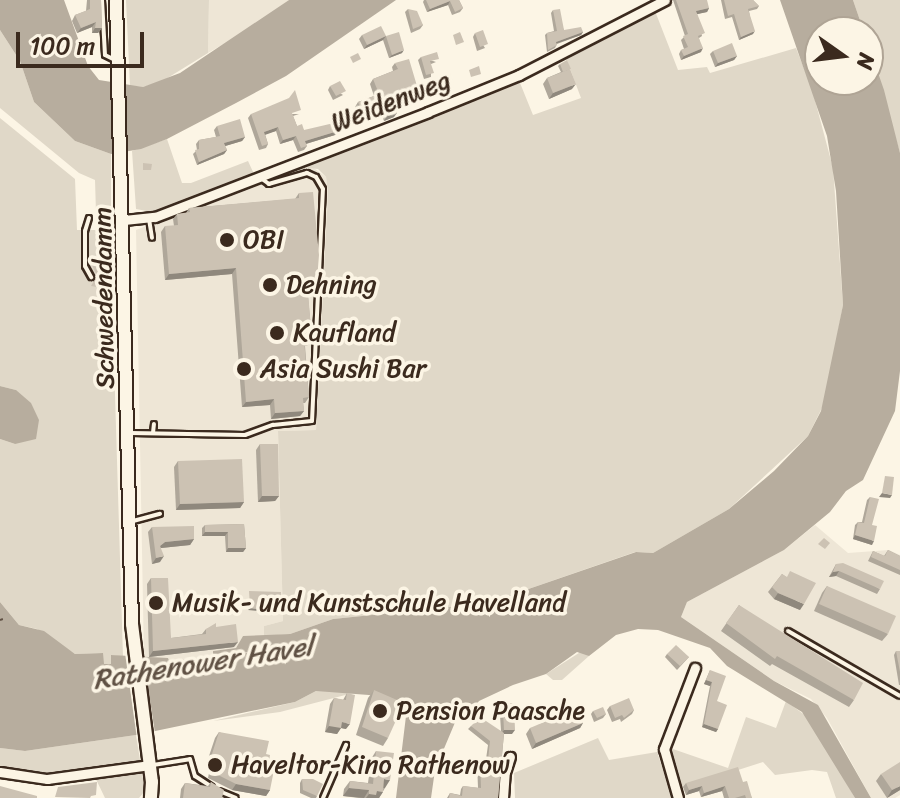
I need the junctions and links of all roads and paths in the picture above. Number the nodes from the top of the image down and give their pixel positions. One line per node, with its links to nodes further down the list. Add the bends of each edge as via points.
1 (102, 0): 4 (lane, via 105,55)
2 (116, 0): 4 (main road, Schwedendamm)
3 (665, 0): 5 (street, Weidenweg, via 519,75)
4 (120, 66): 8 (main road, Schwedendamm)
5 (260, 176): 7 (street, Weidenweg); 13 (lane, via 269,184 307,173 322,185 312,421 273,425 245,435)
6 (89, 218): 10 (lane, via 85,266)
7 (149, 219): 8 (street, Weidenweg); 9 (lane, Schwedendamm)
8 (124, 220): 12 (main road, Schwedendamm)
9 (152, 238)
10 (91, 277)
11 (154, 424): 13 (lane)
12 (129, 433): 13 (lane); 15 (main road, Schwedendamm)
13 (153, 433)
14 (160, 514): 15 (lane)
15 (131, 522): 21 (main road, Schwedendamm, via 134,647)
16 (788, 631): 18 (lane)
17 (695, 668): 27 (street, via 664,749)
18 (900, 696)
19 (346, 745): 25 (lane)
20 (510, 757): 26 (street)
21 (150, 765): 22 (street, via 47,779); 23 (main road, Schwedendamm); 24 (lane, via 190,759 195,776)
22 (0, 772)
23 (151, 798)
24 (236, 798)
25 (323, 798)
26 (503, 798)
27 (678, 798)

